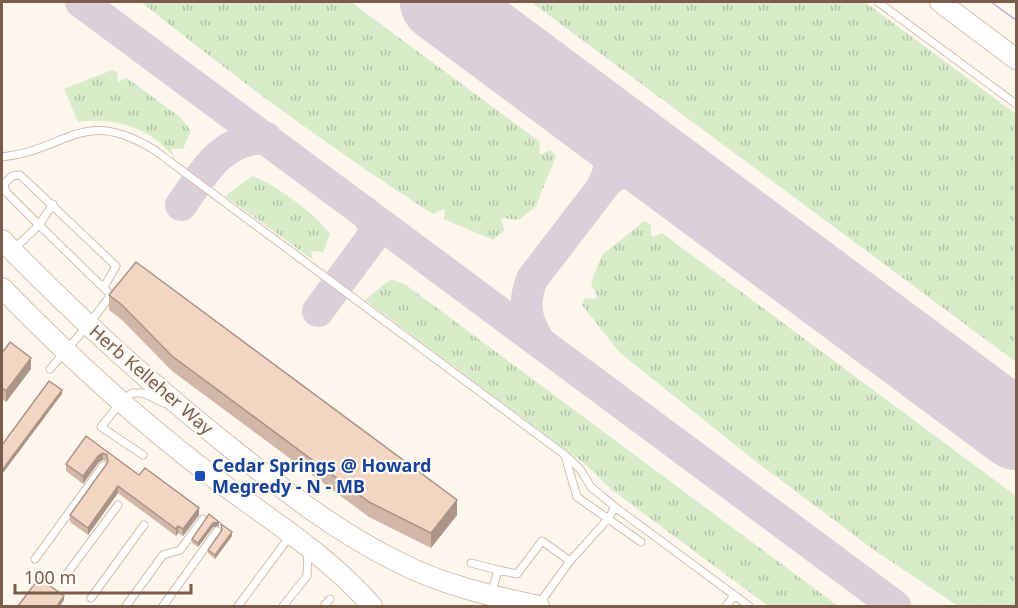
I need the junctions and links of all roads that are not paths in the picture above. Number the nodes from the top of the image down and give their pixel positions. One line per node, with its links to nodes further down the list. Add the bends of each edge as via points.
1 (878, 2): 4 (lane)
2 (940, 2): 3 (main road)
3 (1017, 59)
4 (1017, 104)
5 (2, 158): 17 (lane, via 82,131 99,129 134,137)
6 (52, 204): 7 (lane); 7 (lane, via 20,175 12,176 4,184 6,192); 10 (lane, via 116,266)
7 (39, 225): 8 (lane); 10 (lane)
8 (7, 246): 11 (main road, Herb Kelleher Way)
9 (2, 288): 12 (main road, Herb Kelleher Way)
10 (104, 288): 11 (lane, via 111,295)
11 (88, 325): 12 (lane); 15 (main road, Herb Kelleher Way)
12 (64, 351): 13 (lane); 14 (main road, Herb Kelleher Way)
13 (50, 369)
14 (122, 401): 15 (lane, via 132,393 143,393); 16 (lane, via 101,427); 25 (main road, Herb Kelleher Way)
15 (186, 412): 33 (main road, Herb Kelleher Way, via 350,536 398,562)
16 (142, 455)
17 (565, 455): 20 (lane, via 591,487); 22 (lane, via 577,496)
18 (103, 466): 28 (lane)
19 (118, 505): 32 (lane)
20 (615, 507): 22 (lane); 34 (lane)
21 (202, 519): 37 (lane, via 180,550 163,555)
22 (608, 519): 26 (lane); 29 (lane)
23 (144, 525): 35 (lane)
24 (217, 531): 38 (lane)
25 (291, 535): 27 (main road, Herb Kelleher Way); 39 (lane)
26 (641, 542)
27 (309, 547): 40 (lane, via 307,576); 42 (main road, Herb Kelleher Way)
28 (35, 559)
29 (570, 561): 31 (lane, via 542,541 517,574); 43 (lane)
30 (471, 563): 31 (lane)
31 (498, 570): 33 (lane)
32 (63, 579)
33 (490, 596): 43 (main road, Herb Kelleher Way)
34 (734, 596): 44 (lane); 45 (lane)
35 (91, 598)
36 (330, 599): 41 (lane)
37 (126, 606)
38 (163, 606)
39 (238, 606)
40 (284, 606)
41 (324, 606)
42 (372, 606)
43 (538, 606)
44 (726, 606)
45 (749, 606)

